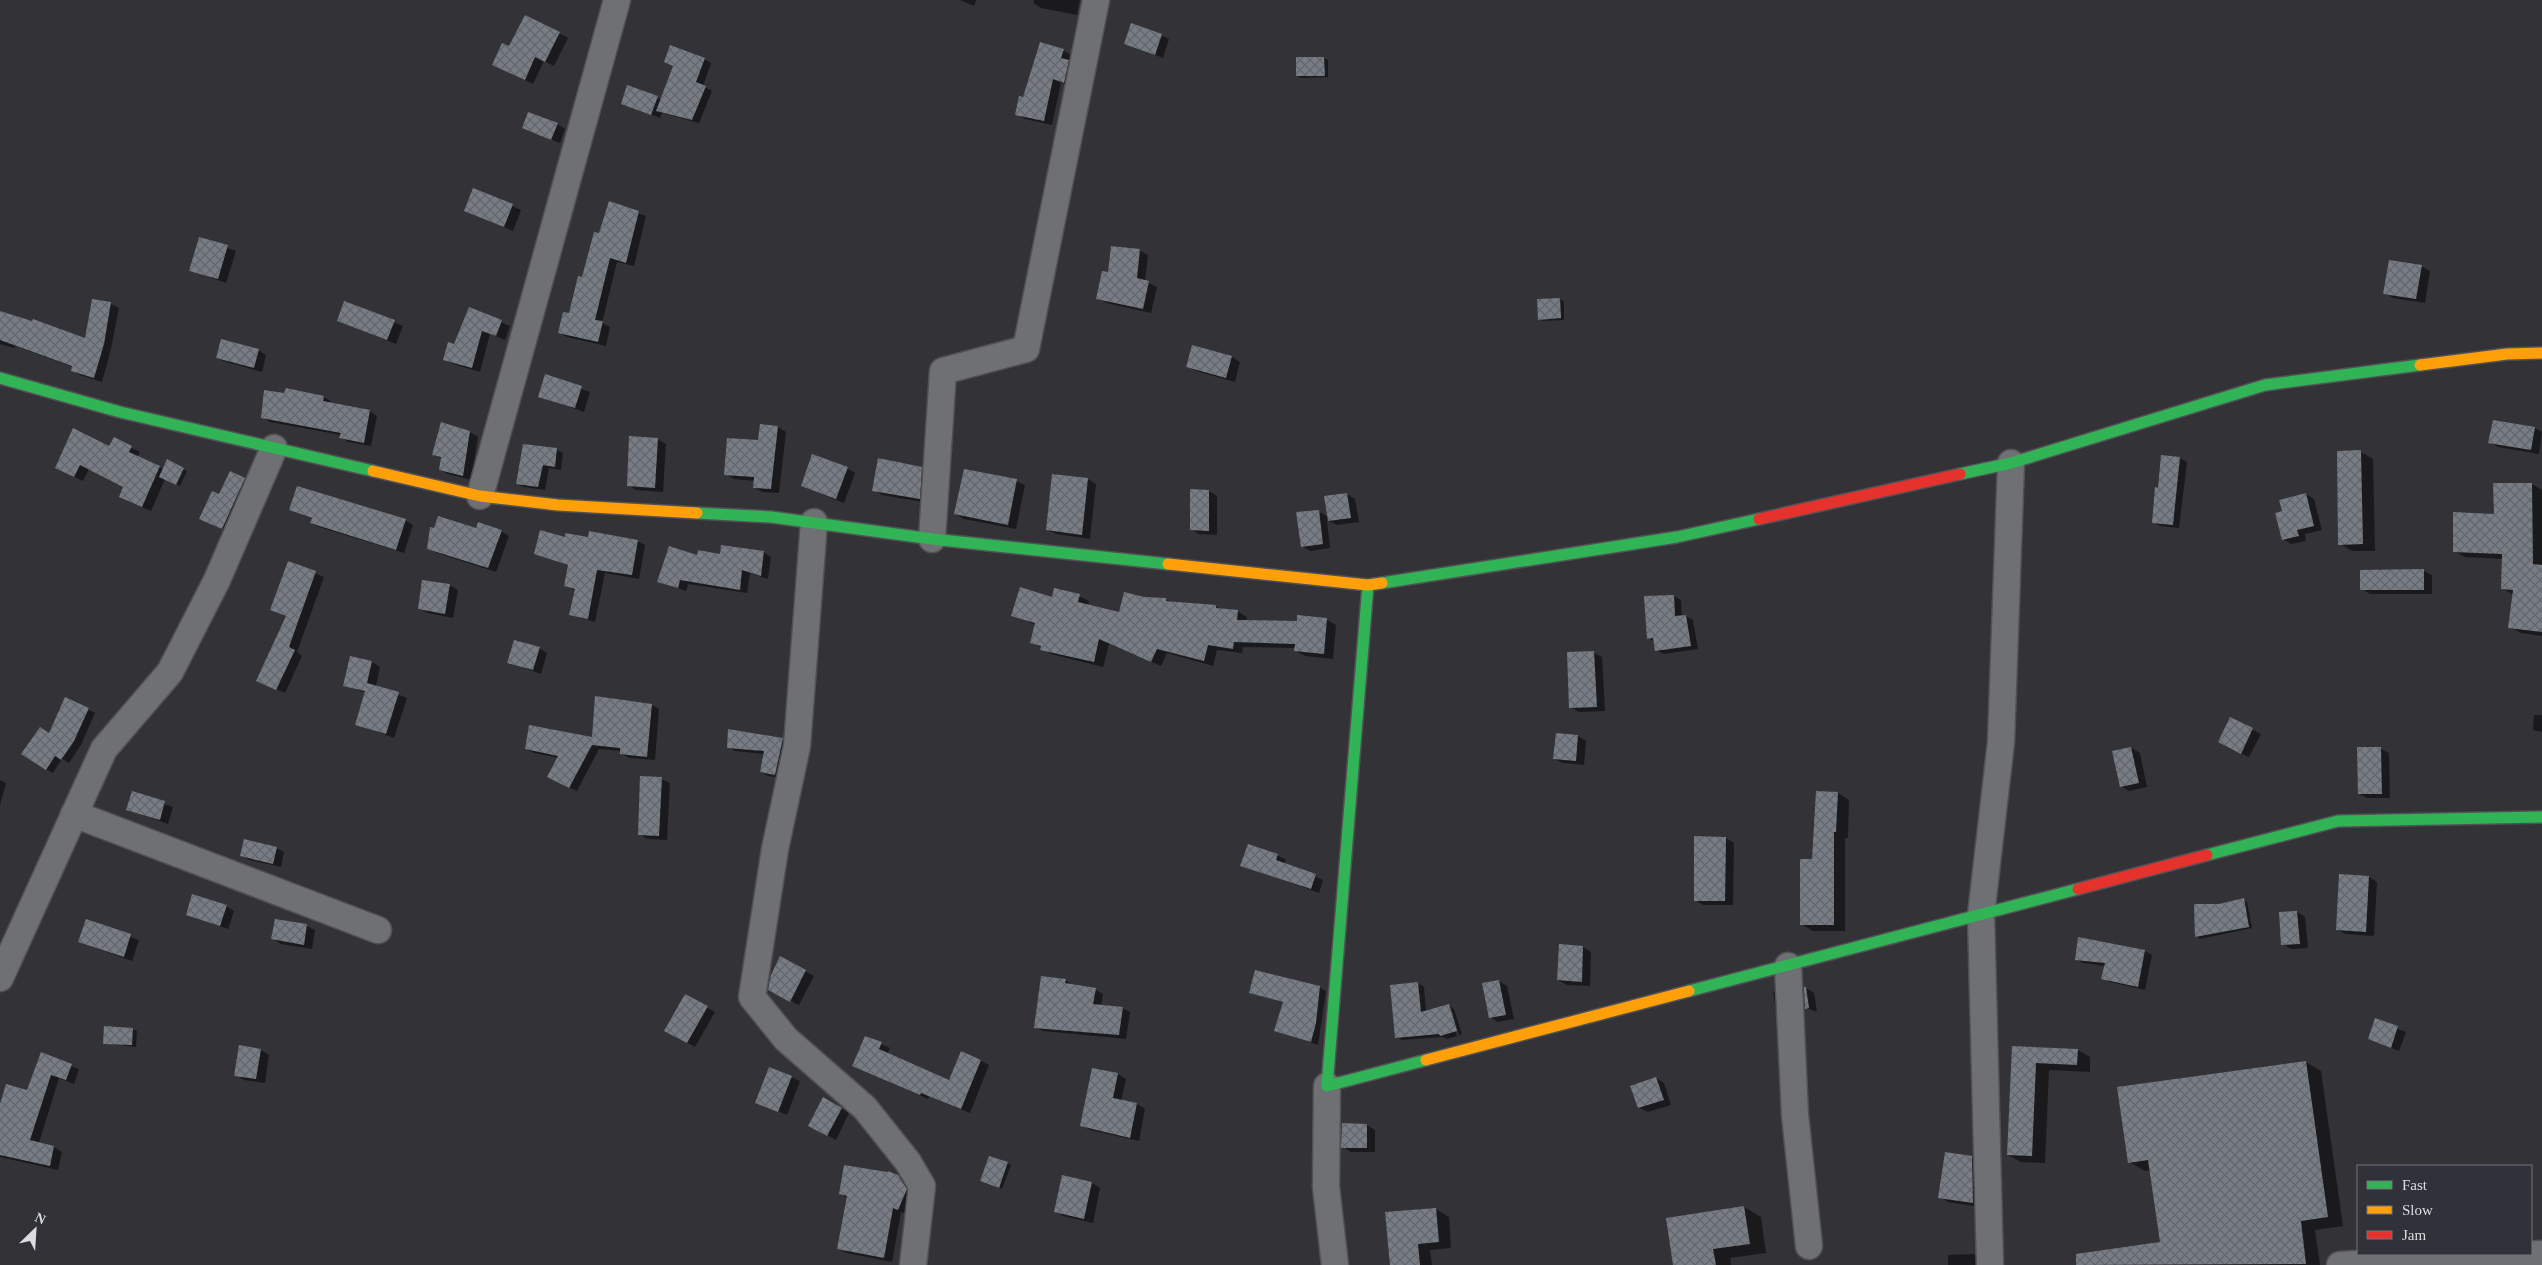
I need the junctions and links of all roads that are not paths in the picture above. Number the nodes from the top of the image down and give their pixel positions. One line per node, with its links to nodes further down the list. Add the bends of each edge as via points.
1 (617, 0): 7 (street)
2 (1096, 0): 9 (street, via 1026,349 944,371)
3 (2542, 353): 6 (street, via 2507,354 2266,385)
4 (0, 378): 5 (street, via 120,412)
5 (274, 448): 7 (street); 11 (street, via 217,580 170,672 104,749)
6 (2011, 463): 10 (street, via 1677,537); 13 (street, via 2001,742)
7 (480, 496): 8 (street, via 558,504 771,516)
8 (814, 522): 9 (street); 20 (street, via 797,746 775,849 752,997 786,1039 865,1108 908,1162 922,1186)
9 (932, 539): 10 (street)
10 (1368, 585): 17 (street)
11 (74, 814): 14 (street); 16 (street)
12 (2542, 816): 13 (street, via 2338,821)
13 (1981, 915): 15 (street); 22 (street)
14 (378, 930)
15 (1788, 966): 17 (street); 18 (street, via 1795,1115)
16 (0, 978)
17 (1327, 1086): 21 (street, via 1326,1188)
18 (1809, 1246)
19 (2524, 1255): 23 (street)
20 (913, 1265)
21 (1335, 1265)
22 (1990, 1265)
23 (2340, 1265)

